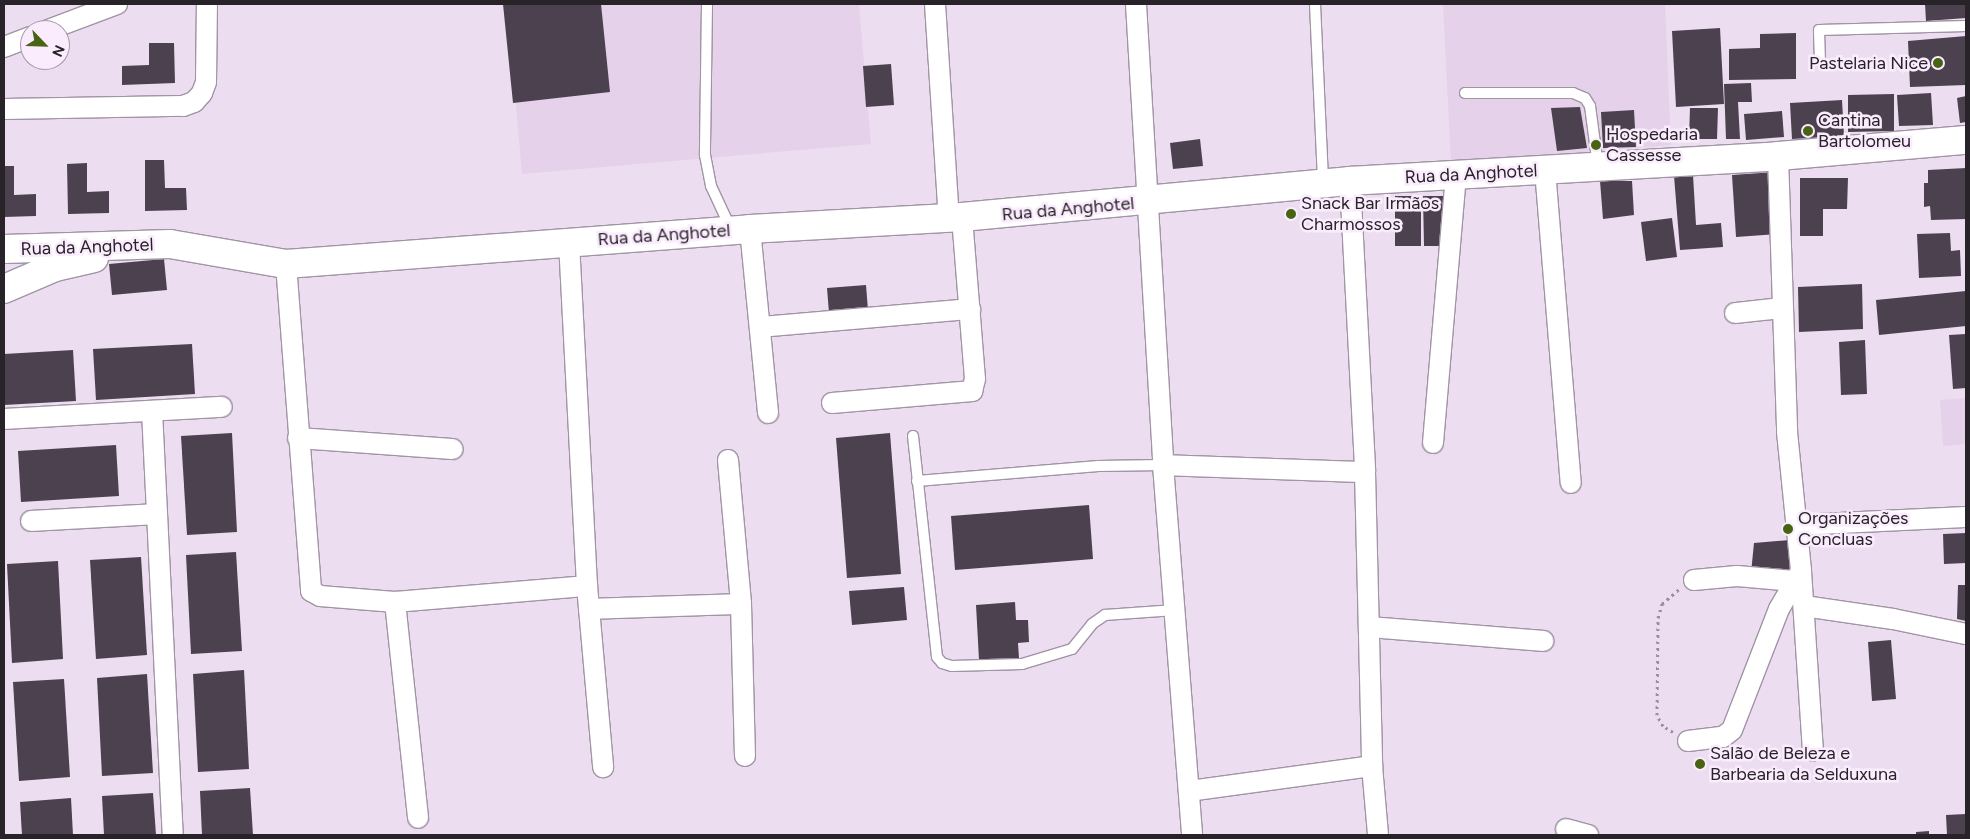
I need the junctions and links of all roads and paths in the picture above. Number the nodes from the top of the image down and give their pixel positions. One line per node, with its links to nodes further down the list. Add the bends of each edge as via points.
1 (117, 4): 7 (street)
2 (207, 4): 13 (street, via 206,82 194,102 183,106)
3 (707, 4): 23 (lane, via 706,154 711,186)
4 (936, 4): 22 (street)
5 (1136, 4): 21 (street)
6 (1315, 4): 20 (lane)
7 (70, 22)
8 (1966, 26): 11 (lane, via 1819,30)
9 (20, 41): 10 (street)
10 (4, 47)
11 (1820, 61)
12 (1465, 93): 16 (lane, via 1573,92 1585,98 1590,106)
13 (4, 109)
14 (1966, 140): 15 (main road, Rua da Anghotel)
15 (1778, 156): 16 (main road, Rua da Anghotel); 29 (street)
16 (1598, 167): 17 (main road, Rua da Anghotel)
17 (1545, 170): 18 (main road, Rua da Anghotel); 46 (street)
18 (1456, 175): 19 (main road, Rua da Anghotel); 40 (street)
19 (1350, 181): 20 (main road, Rua da Anghotel); 44 (street)
20 (1323, 184): 21 (main road, Rua da Anghotel)
21 (1148, 202): 22 (main road, Rua da Anghotel); 43 (street)
22 (956, 218): 23 (main road, Rua da Anghotel); 30 (street)
23 (741, 229): 24 (main road, Rua da Anghotel); 32 (street)
24 (569, 242): 27 (main road, Rua da Anghotel); 53 (street)
25 (170, 244): 26 (main road, Rua da Anghotel); 27 (main road, Rua da Anghotel); 28 (main road, Rua da Anghotel, via 81,259)
26 (4, 249)
27 (286, 264): 39 (street)
28 (4, 289)
29 (1781, 308): 31 (street); 50 (street, via 1787,432)
30 (970, 309): 32 (street); 33 (street, via 975,379 972,391)
31 (1734, 313)
32 (760, 327): 36 (street)
33 (832, 402)
34 (222, 407): 35 (street)
35 (152, 411): 37 (street); 47 (street)
36 (768, 413)
37 (4, 419)
38 (913, 436): 45 (lane)
39 (298, 438): 41 (street); 54 (street, via 311,591 320,596)
40 (1433, 443)
41 (452, 449)
42 (728, 460): 55 (street)
43 (1163, 465): 44 (street); 45 (lane, via 1098,466); 59 (street)
44 (1365, 472): 60 (street)
45 (917, 481): 59 (lane, via 937,656 942,663 952,666 1022,664 1072,649 1092,624 1105,615)
46 (1571, 483)
47 (157, 514): 49 (street); 71 (street)
48 (1966, 517): 50 (street)
49 (31, 521)
50 (1796, 525): 51 (street)
51 (1798, 576): 52 (street); 57 (street); 63 (street, via 1778,609 1732,730 1727,736)
52 (1694, 580)
53 (586, 586): 54 (street); 58 (street)
54 (395, 602): 69 (street)
55 (740, 604): 58 (street); 65 (street)
56 (1662, 604): 63 (path, via 1658,618 1657,715 1664,726)
57 (1804, 606): 61 (street, via 1894,619); 64 (street)
58 (589, 609): 67 (street)
59 (1175, 610): 68 (street)
60 (1370, 627): 62 (street); 66 (street)
61 (1966, 634)
62 (1543, 641)
63 (1688, 741)
64 (1814, 751)
65 (745, 756)
66 (1372, 766): 68 (street); 73 (street)
67 (604, 767)
68 (1189, 791): 72 (street)
69 (418, 818)
70 (1566, 829): 74 (street)
71 (173, 835)
72 (1192, 835)
73 (1378, 835)
74 (1588, 835)

